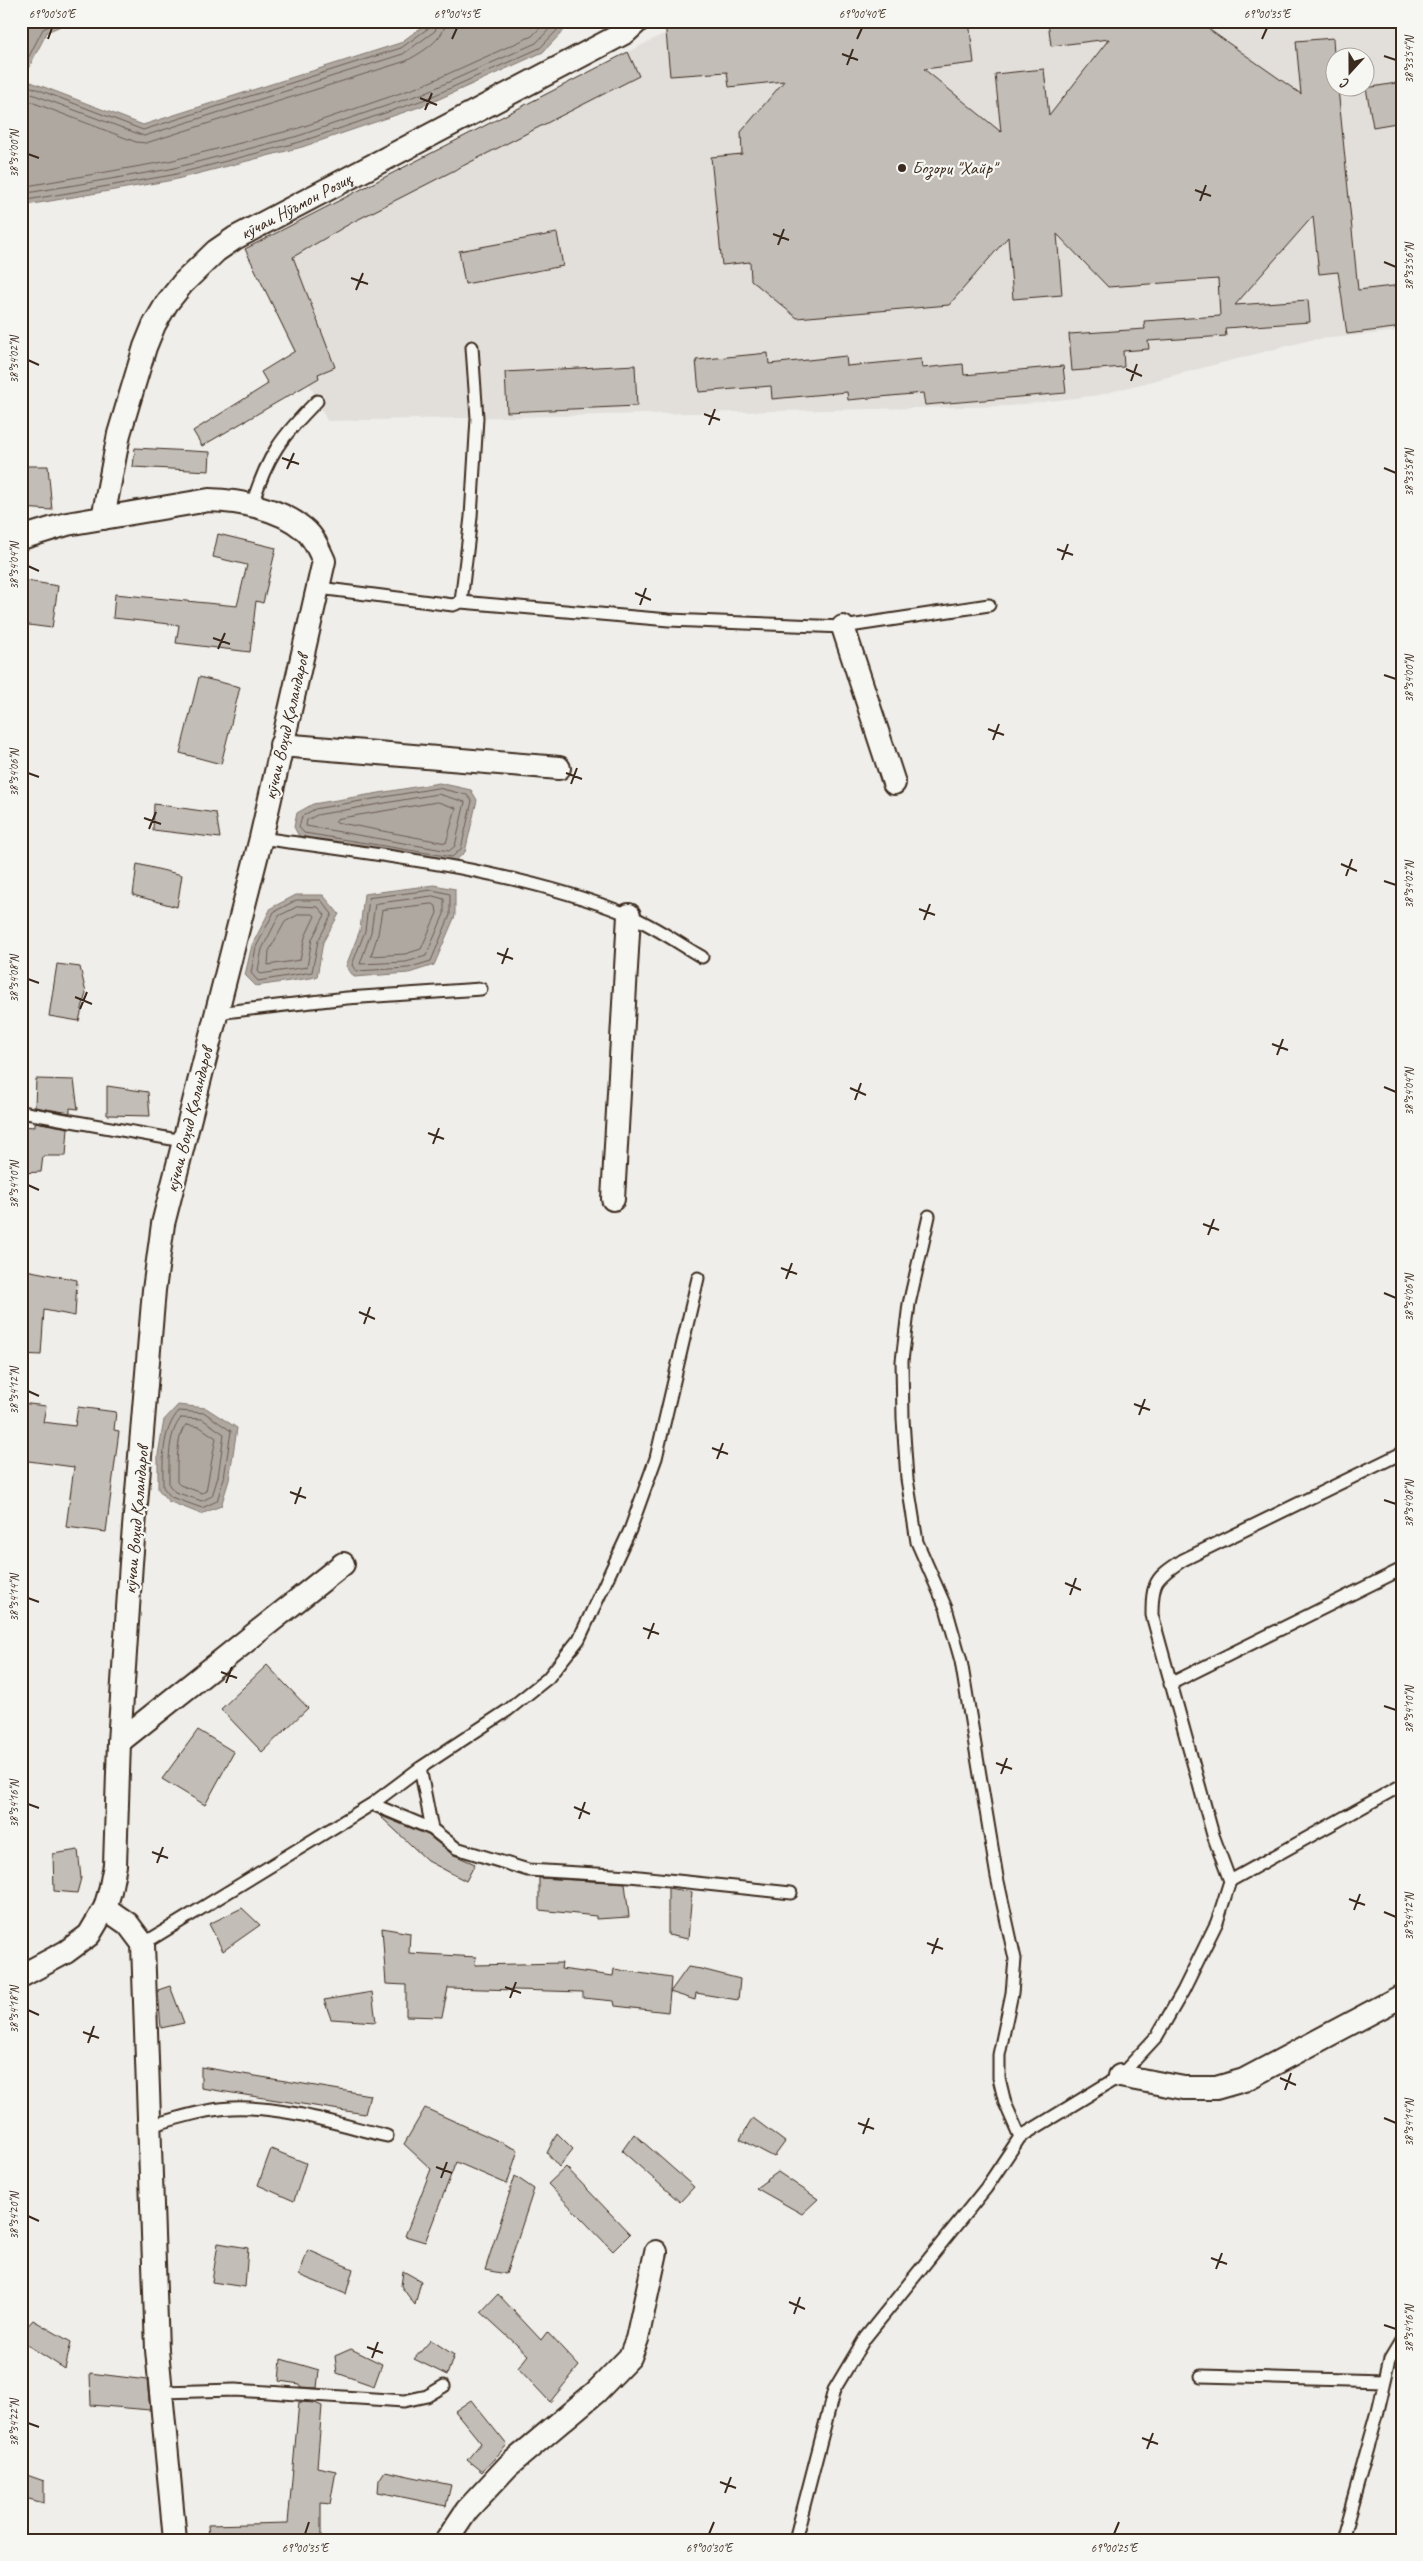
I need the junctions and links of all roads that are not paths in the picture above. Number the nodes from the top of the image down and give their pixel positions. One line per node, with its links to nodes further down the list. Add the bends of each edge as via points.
1 (638, 21): 5 (street, кӯчаи Нӯъмон Розиқ, via 626,32 234,238 199,267 167,303 145,347 119,434)
2 (472, 347): 8 (lane, via 477,418 471,517)
3 (317, 401): 4 (lane, via 277,445 262,472)
4 (252, 505): 5 (street, кӯчаи Воҳид Қаландаров, via 231,500 209,500); 7 (street, кӯчаи Воҳид Қаландаров, via 304,528 316,542 324,561)
5 (103, 518): 6 (street, кӯчаи Воҳид Қаландаров)
6 (21, 538)
7 (320, 588): 8 (lane, via 453,605); 11 (street, кӯчаи Воҳид Қаландаров)
8 (461, 602): 10 (lane, via 669,620)
9 (988, 605): 10 (lane)
10 (843, 627): 13 (street)
11 (281, 745): 12 (street); 14 (street, кӯчаи Воҳид Қаландаров)
12 (559, 768)
13 (894, 782)
14 (261, 838): 15 (lane, via 504,878 578,896); 18 (street, кӯчаи Воҳид Қаландаров)
15 (629, 915): 16 (lane); 21 (street)
16 (702, 956)
17 (481, 989): 18 (lane, via 347,998)
18 (216, 1014): 20 (street, кӯчаи Воҳид Қаландаров)
19 (21, 1112): 20 (lane)
20 (182, 1141): 28 (street, кӯчаи Воҳид Қаландаров, via 163,1224 154,1290)
21 (613, 1198)
22 (930, 1216): 42 (lane, via 909,1304 902,1361 907,1479 917,1542 946,1608 961,1661 997,1877 1015,1959 998,2078)
23 (698, 1278): 29 (lane, via 656,1458 630,1530 579,1639 541,1684 508,1710)
24 (1402, 1453): 27 (lane, via 1165,1572 1152,1588 1152,1615)
25 (343, 1564): 28 (street)
26 (1402, 1570): 27 (lane)
27 (1170, 1684): 33 (lane, via 1213,1835)
28 (119, 1742): 35 (street, кӯчаи Воҳид Қаландаров, via 116,1865)
29 (420, 1768): 31 (lane); 32 (lane)
30 (1402, 1785): 33 (lane)
31 (372, 1804): 32 (lane); 36 (lane)
32 (432, 1829): 34 (lane, via 456,1848 528,1870 630,1876)
33 (1230, 1882): 39 (lane, via 1218,1922 1183,1991 1157,2036)
34 (791, 1893)
35 (105, 1908): 36 (street, via 128,1924); 37 (street, кӯчаи Воҳид Қаландаров, via 89,1935 66,1952)
36 (142, 1944): 40 (street)
37 (21, 1976)
38 (1402, 1996): 39 (street, via 1244,2080 1216,2088 1184,2088)
39 (1120, 2076): 42 (lane)
40 (149, 2126): 41 (lane, via 230,2108 269,2109); 48 (street, via 157,2350)
41 (387, 2136)
42 (1020, 2137): 51 (lane, via 986,2188 865,2338 834,2390)
43 (656, 2252): 50 (street, via 630,2357 596,2392 508,2466 467,2510)
44 (1402, 2339): 46 (lane, via 1390,2359)
45 (1201, 2376): 46 (lane)
46 (1384, 2381): 52 (lane)
47 (444, 2386): 48 (lane, via 427,2396 404,2401 235,2390)
48 (162, 2392): 49 (street)
49 (175, 2540)
50 (447, 2540)
51 (795, 2540)
52 (1342, 2540)

